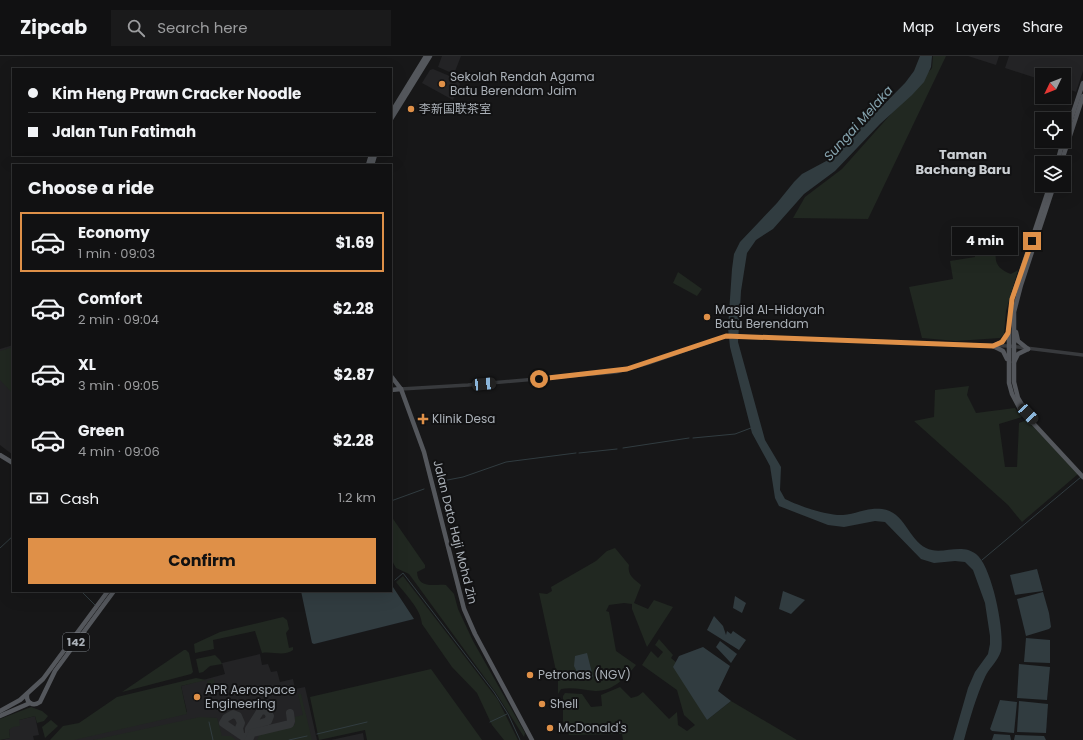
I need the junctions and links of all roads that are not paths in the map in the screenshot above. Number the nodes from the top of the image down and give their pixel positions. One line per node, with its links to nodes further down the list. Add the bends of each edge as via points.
1 (426, 56): 5 (main road)
2 (430, 56): 6 (main road)
3 (1083, 83): 7 (main road)
4 (1083, 96): 8 (main road)
5 (392, 111)
6 (392, 117)
7 (1071, 119)
8 (1063, 156)
9 (1048, 192): 12 (main road, via 1012,299)
10 (1052, 192): 11 (main road, via 1021,285)
11 (1014, 318): 14 (main road); 15 (main road, via 1018,341)
12 (1009, 328): 13 (main road, via 1005,339); 14 (main road)
13 (993, 346): 14 (street); 18 (main road, via 1005,353); 20 (street, via 726,336 616,372)
14 (1011, 346): 15 (street); 17 (main road); 18 (main road)
15 (1028, 349): 16 (street); 17 (main road, via 1018,354)
16 (1083, 355)
17 (1014, 365): 24 (main road, via 1015,389 1022,405)
18 (1008, 367): 24 (main road, via 1009,383 1015,402)
19 (392, 377): 20 (main road, Jalan Dato Haji Mohd Zin)
20 (401, 389): 21 (main road); 33 (main road, Jalan Dato Haji Mohd Zin, via 428,466 464,609 477,639)
21 (392, 390)
22 (0, 455): 23 (main road)
23 (12, 462)
24 (1082, 473)
25 (107, 592): 27 (main road, 142, via 55,664)
26 (113, 592): 29 (main road, 142, via 55,671)
27 (32, 689): 28 (main road, 142); 29 (main road)
28 (27, 694): 30 (main road); 31 (main road, 142)
29 (42, 695): 30 (main road, 142, via 40,702)
30 (30, 703): 32 (main road, 142)
31 (0, 711)
32 (0, 716)
33 (532, 740)

